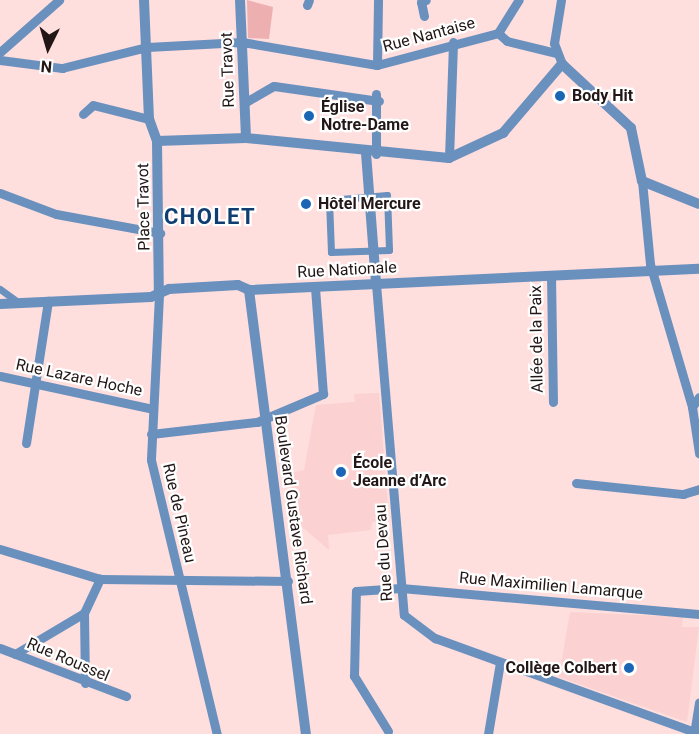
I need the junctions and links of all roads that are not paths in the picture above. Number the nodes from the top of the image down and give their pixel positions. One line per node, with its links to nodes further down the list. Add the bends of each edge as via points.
1 (59, 0): 13 (street)
2 (144, 0): 12 (street, Place Travot)
3 (240, 0): 10 (street, Rue Travot)
4 (378, 0): 17 (street)
5 (426, 0): 8 (street, via 421,2)
6 (519, 0): 9 (street)
7 (561, 0): 14 (street)
8 (424, 16)
9 (498, 33): 11 (street, Rue Nantaise); 14 (street, Rue Nantaise, via 507,41)
10 (242, 42): 12 (street); 17 (street); 18 (street, Rue Travot)
11 (453, 42): 17 (street, Rue Nantaise); 24 (street)
12 (147, 47): 15 (street, via 62,68); 20 (street, Place Travot)
13 (0, 52)
14 (556, 53): 16 (street)
15 (0, 60)
16 (562, 64): 24 (street, via 503,133); 25 (street, via 631,128)
17 (377, 65)
18 (244, 103): 21 (street, Rue Travot); 23 (street, via 274,86 378,97)
19 (83, 114): 20 (street, via 93,105)
20 (149, 120): 22 (street, Place Travot)
21 (246, 138): 22 (street); 23 (street)
22 (157, 141): 29 (street, Place Travot)
23 (371, 153): 24 (street); 27 (street)
24 (449, 158)
25 (642, 181): 28 (street); 32 (street)
26 (0, 194): 29 (street, via 56,214)
27 (369, 196): 30 (street); 30 (street, via 387,195 389,250); 30 (street, via 329,200 331,252)
28 (699, 204)
29 (160, 233): 38 (street, Place Travot)
30 (373, 250): 34 (street)
31 (699, 269): 32 (street, Rue Nationale)
32 (652, 272): 33 (street, Rue Nationale); 46 (street)
33 (551, 276): 34 (street, Rue Nationale); 45 (street, Allée de la Paix)
34 (375, 284): 35 (street, Rue Nationale); 58 (street, Rue du Devau)
35 (315, 287): 37 (street, Rue Nationale); 48 (street, via 322,394)
36 (0, 289): 40 (street)
37 (249, 290): 38 (street, Rue Nationale, via 238,285 169,289); 48 (street, Boulevard Gustave Richard)
38 (159, 295): 39 (street, Rue Nationale); 47 (street)
39 (48, 301): 40 (street, Rue Nationale); 43 (street)
40 (19, 303): 41 (street, Rue Nationale)
41 (0, 304)
42 (0, 376): 43 (street, Rue Lazare Hoche)
43 (35, 383): 47 (street, Rue Lazare Hoche); 50 (street)
44 (699, 397): 46 (street)
45 (553, 402)
46 (692, 407): 51 (street)
47 (152, 409): 49 (street, Rue de Pineau)
48 (265, 418): 49 (street); 56 (street, Boulevard Gustave Richard)
49 (156, 433): 57 (street, Rue de Pineau, via 151,460)
50 (26, 443)
51 (699, 453)
52 (576, 483): 53 (street, via 683,494)
53 (699, 489)
54 (0, 549): 55 (street)
55 (100, 579): 57 (street); 59 (street)
56 (288, 580): 57 (street); 70 (street, Boulevard Gustave Richard)
57 (179, 581): 69 (street, Rue de Pineau)
58 (401, 588): 60 (street, Rue Maximilien Lamarque); 63 (street, Rue du Devau, via 404,615 414,626); 67 (street, Rue Maximilien Lamarque, via 356,591 354,676)
59 (84, 614): 62 (street); 64 (street)
60 (699, 614)
61 (0, 648): 62 (street, Rue Roussel)
62 (15, 654): 64 (street, Rue Roussel)
63 (500, 662): 68 (street, Rue du Devau); 71 (street)
64 (85, 682): 65 (street, Rue Roussel)
65 (126, 696)
66 (699, 702): 68 (street)
67 (388, 731)
68 (694, 733)
69 (217, 734)
70 (306, 734)
71 (488, 734)

